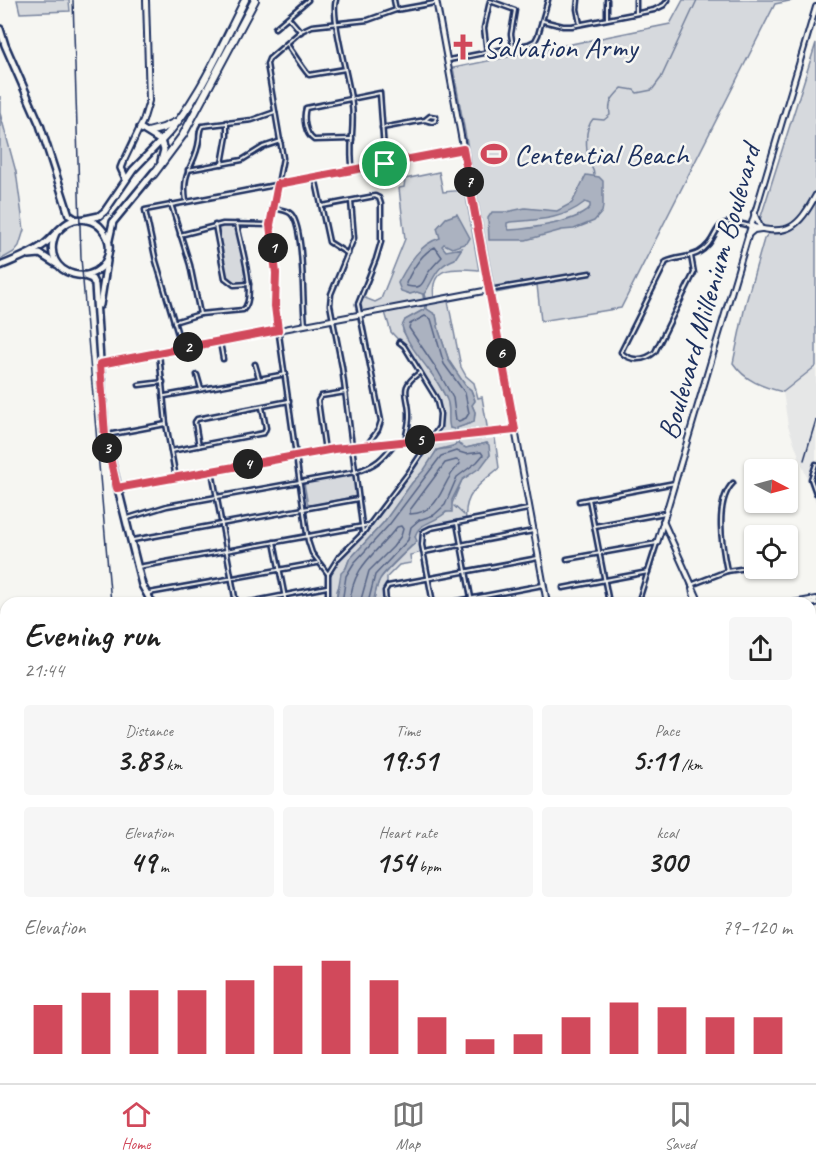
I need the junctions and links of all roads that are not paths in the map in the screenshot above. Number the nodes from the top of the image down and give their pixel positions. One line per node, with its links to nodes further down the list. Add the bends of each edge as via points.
1 (146, 0): 34 (main road, via 150,93)
2 (245, 0): 30 (highway)
3 (255, 0): 46 (highway, via 183,135)
4 (308, 0): 16 (street)
5 (336, 0): 19 (street)
6 (394, 0): 14 (street)
7 (548, 0): 18 (street)
8 (578, 0): 20 (street)
9 (607, 0): 17 (street)
10 (636, 0): 15 (street)
11 (668, 0): 15 (street, via 659,9)
12 (436, 1): 14 (street); 27 (main road)
13 (816, 7): 57 (main road, Boulevard Millenium Boulevard)
14 (396, 10): 19 (street, via 368,20)
15 (636, 13): 17 (street)
16 (289, 17): 21 (street); 23 (street)
17 (607, 19): 20 (street)
18 (543, 21): 20 (street, via 563,26); 25 (street, via 535,41)
19 (337, 24): 23 (street, via 319,24); 28 (street)
20 (580, 24)
21 (274, 28)
22 (0, 29): 49 (main road, via 40,124)
23 (301, 32): 24 (street)
24 (287, 44): 28 (street, via 309,75); 31 (street, via 267,64)
25 (513, 48): 26 (street); 26 (street, via 515,10 490,2 484,28)
26 (486, 53): 27 (street)
27 (447, 61): 40 (main road)
28 (345, 69): 29 (street)
29 (351, 99): 35 (street, via 380,93); 37 (street); 37 (street, via 306,108 304,115 308,134 314,141)
30 (186, 110): 36 (highway, via 171,125); 38 (highway)
31 (275, 112): 33 (street, via 252,120); 39 (street)
32 (425, 120): 35 (street)
33 (228, 122): 42 (street); 44 (street, via 202,126)
34 (140, 128): 36 (main road); 41 (main road)
35 (382, 128): 43 (street)
36 (148, 132): 38 (main road)
37 (352, 139): 45 (street)
38 (161, 141): 46 (main road, via 163,157); 48 (main road)
39 (281, 141): 42 (street, via 242,160); 50 (street, via 284,158)
40 (463, 149): 43 (street); 78 (main road)
41 (123, 163): 48 (main road)
42 (222, 164): 44 (street)
43 (385, 164): 45 (street)
44 (188, 170): 53 (street, via 184,185)
45 (353, 170): 47 (street)
46 (153, 175): 68 (main road, via 114,221)
47 (315, 177): 50 (street); 55 (street)
48 (126, 179): 59 (main road, via 104,213)
49 (58, 180): 58 (main road, via 69,215); 65 (main road, via 66,214)
50 (278, 184): 53 (street); 56 (street)
51 (816, 195): 64 (main road, via 801,220 782,230)
52 (351, 201): 55 (street); 69 (street, via 354,231); 80 (street, via 375,196 381,204 381,242 360,296)
53 (186, 202): 54 (street)
54 (171, 204): 66 (street); 82 (street, via 145,210)
55 (322, 206): 69 (street, via 329,242)
56 (272, 208): 62 (street); 83 (street, via 295,218 302,257)
57 (754, 213): 63 (main road, Boulevard Millenium Boulevard); 64 (main road)
58 (75, 219): 59 (main road); 65 (main road)
59 (85, 219): 68 (main road, via 102,228)
60 (237, 224): 61 (street); 62 (street); 77 (street)
61 (215, 225): 66 (street); 77 (street, via 225,278 234,285)
62 (270, 225): 85 (street)
63 (750, 226): 64 (main road); 67 (main road, Boulevard Millenium Boulevard); 70 (street, via 732,221 723,224 707,245)
64 (761, 229): 67 (main road)
65 (58, 231): 71 (main road, via 44,245); 74 (main road, via 52,250)
66 (180, 235): 79 (street)
67 (748, 236): 121 (main road, Boulevard Millenium Boulevard)
68 (108, 242): 72 (main road)
69 (348, 254): 81 (street, via 330,298)
70 (691, 256): 70 (street, via 694,273 655,352 633,360 622,355 665,264)
71 (22, 257): 73 (main road); 74 (main road, via 40,254)
72 (107, 257): 76 (main road, via 98,270); 84 (main road)
73 (0, 266)
74 (60, 267): 76 (main road)
75 (590, 273): 78 (street)
76 (82, 276): 84 (main road, via 94,281)
77 (249, 284): 79 (street, via 250,300 243,310)
78 (489, 290): 80 (main road); 105 (main road)
79 (200, 314): 82 (street)
80 (358, 314): 81 (main road); 110 (street, via 367,341 381,421)
81 (332, 319): 83 (main road); 100 (street)
82 (174, 322): 88 (street)
83 (305, 325): 85 (main road)
84 (99, 327): 91 (main road)
85 (278, 330): 86 (main road); 94 (street)
86 (220, 342): 88 (main road); 90 (street)
87 (399, 342): 93 (street)
88 (182, 348): 89 (main road)
89 (159, 353): 91 (main road); 97 (street)
90 (223, 359)
91 (100, 364): 106 (main road)
92 (255, 364): 96 (street)
93 (420, 372): 107 (street, via 440,414 439,427); 108 (street, via 405,388 409,416)
94 (286, 374): 96 (street); 102 (street)
95 (196, 375): 99 (street)
96 (259, 379): 99 (street)
97 (163, 382): 98 (street); 101 (street)
98 (139, 385)
99 (201, 389): 101 (street)
100 (346, 392): 112 (street); 114 (street, via 321,396 318,401)
101 (165, 396): 104 (street)
102 (289, 401): 103 (street); 115 (street)
103 (262, 407): 111 (street, via 264,433); 111 (street, via 197,419)
104 (166, 424): 106 (street); 113 (street)
105 (515, 430): 107 (street); 130 (main road)
106 (105, 436): 123 (main road)
107 (432, 439): 108 (street); 136 (street)
108 (405, 441): 109 (street)
109 (396, 442): 110 (street); 118 (street, via 381,461)
110 (367, 445): 112 (street)
111 (199, 446): 113 (street)
112 (352, 447): 114 (street); 118 (street)
113 (171, 451): 119 (street)
114 (325, 451): 115 (street)
115 (296, 455): 117 (street); 120 (street)
116 (816, 464): 124 (street, via 811,479)
117 (212, 471): 119 (street); 125 (street)
118 (355, 472): 120 (street); 126 (street)
119 (176, 478): 123 (street)
120 (300, 482): 125 (street); 129 (street)
121 (675, 483): 127 (street); 131 (main road, Boulevard Millenium Boulevard)
122 (733, 483): 159 (street, via 723,501 722,547)
123 (117, 488): 132 (main road)
124 (816, 493)
125 (217, 497): 132 (street); 135 (street)
126 (358, 499): 129 (street); 137 (street)
127 (589, 499): 128 (street); 138 (street)
128 (579, 501)
129 (304, 508): 135 (street); 142 (street)
130 (529, 509): 134 (street); 139 (main road)
131 (665, 513): 133 (main road, Boulevard Millenium Boulevard); 138 (street)
132 (125, 519): 143 (main road)
133 (663, 520): 141 (main road); 146 (main road, Boulevard Millenium Boulevard)
134 (457, 523): 147 (street); 149 (street, via 423,532)
135 (222, 525): 143 (street); 148 (street)
136 (369, 525): 137 (street); 140 (street)
137 (362, 526): 140 (street); 142 (street)
138 (595, 526): 150 (street)
139 (533, 531): 147 (street); 151 (main road)
140 (363, 533): 160 (street)
141 (667, 534): 144 (main road); 146 (street)
142 (308, 536): 145 (street); 153 (street)
143 (130, 541): 154 (main road)
144 (671, 541): 146 (main road, via 663,538); 165 (main road)
145 (274, 542): 148 (street); 155 (street)
146 (657, 543): 150 (street); 158 (street)
147 (461, 545): 149 (street); 157 (street)
148 (227, 551): 154 (street); 161 (street)
149 (423, 552): 162 (street)
150 (600, 553): 152 (street); 163 (street)
151 (538, 558): 157 (street); 164 (main road)
152 (567, 559)
153 (319, 562): 155 (street); 160 (street)
154 (137, 567): 168 (main road)
155 (279, 569): 161 (street); 169 (street)
156 (744, 569): 159 (street)
157 (465, 572): 162 (street); 176 (street)
158 (648, 572): 163 (street); 180 (street)
159 (727, 572): 165 (street)
160 (328, 574): 166 (street)
161 (232, 578): 168 (street); 171 (street)
162 (428, 579): 174 (street, via 388,586); 175 (street)
163 (605, 580): 167 (street); 179 (street)
164 (543, 585): 177 (street); 178 (main road)
165 (691, 585): 181 (main road)
166 (327, 587): 169 (street); 173 (street)
167 (563, 588)
168 (146, 593): 170 (main road)
169 (285, 595): 172 (street)
170 (148, 597)
171 (235, 597)
172 (275, 597)
173 (328, 597)
174 (386, 597)
175 (432, 597)
176 (471, 597)
177 (477, 597)
178 (545, 597)
179 (608, 597)
180 (640, 597)
181 (696, 597)

